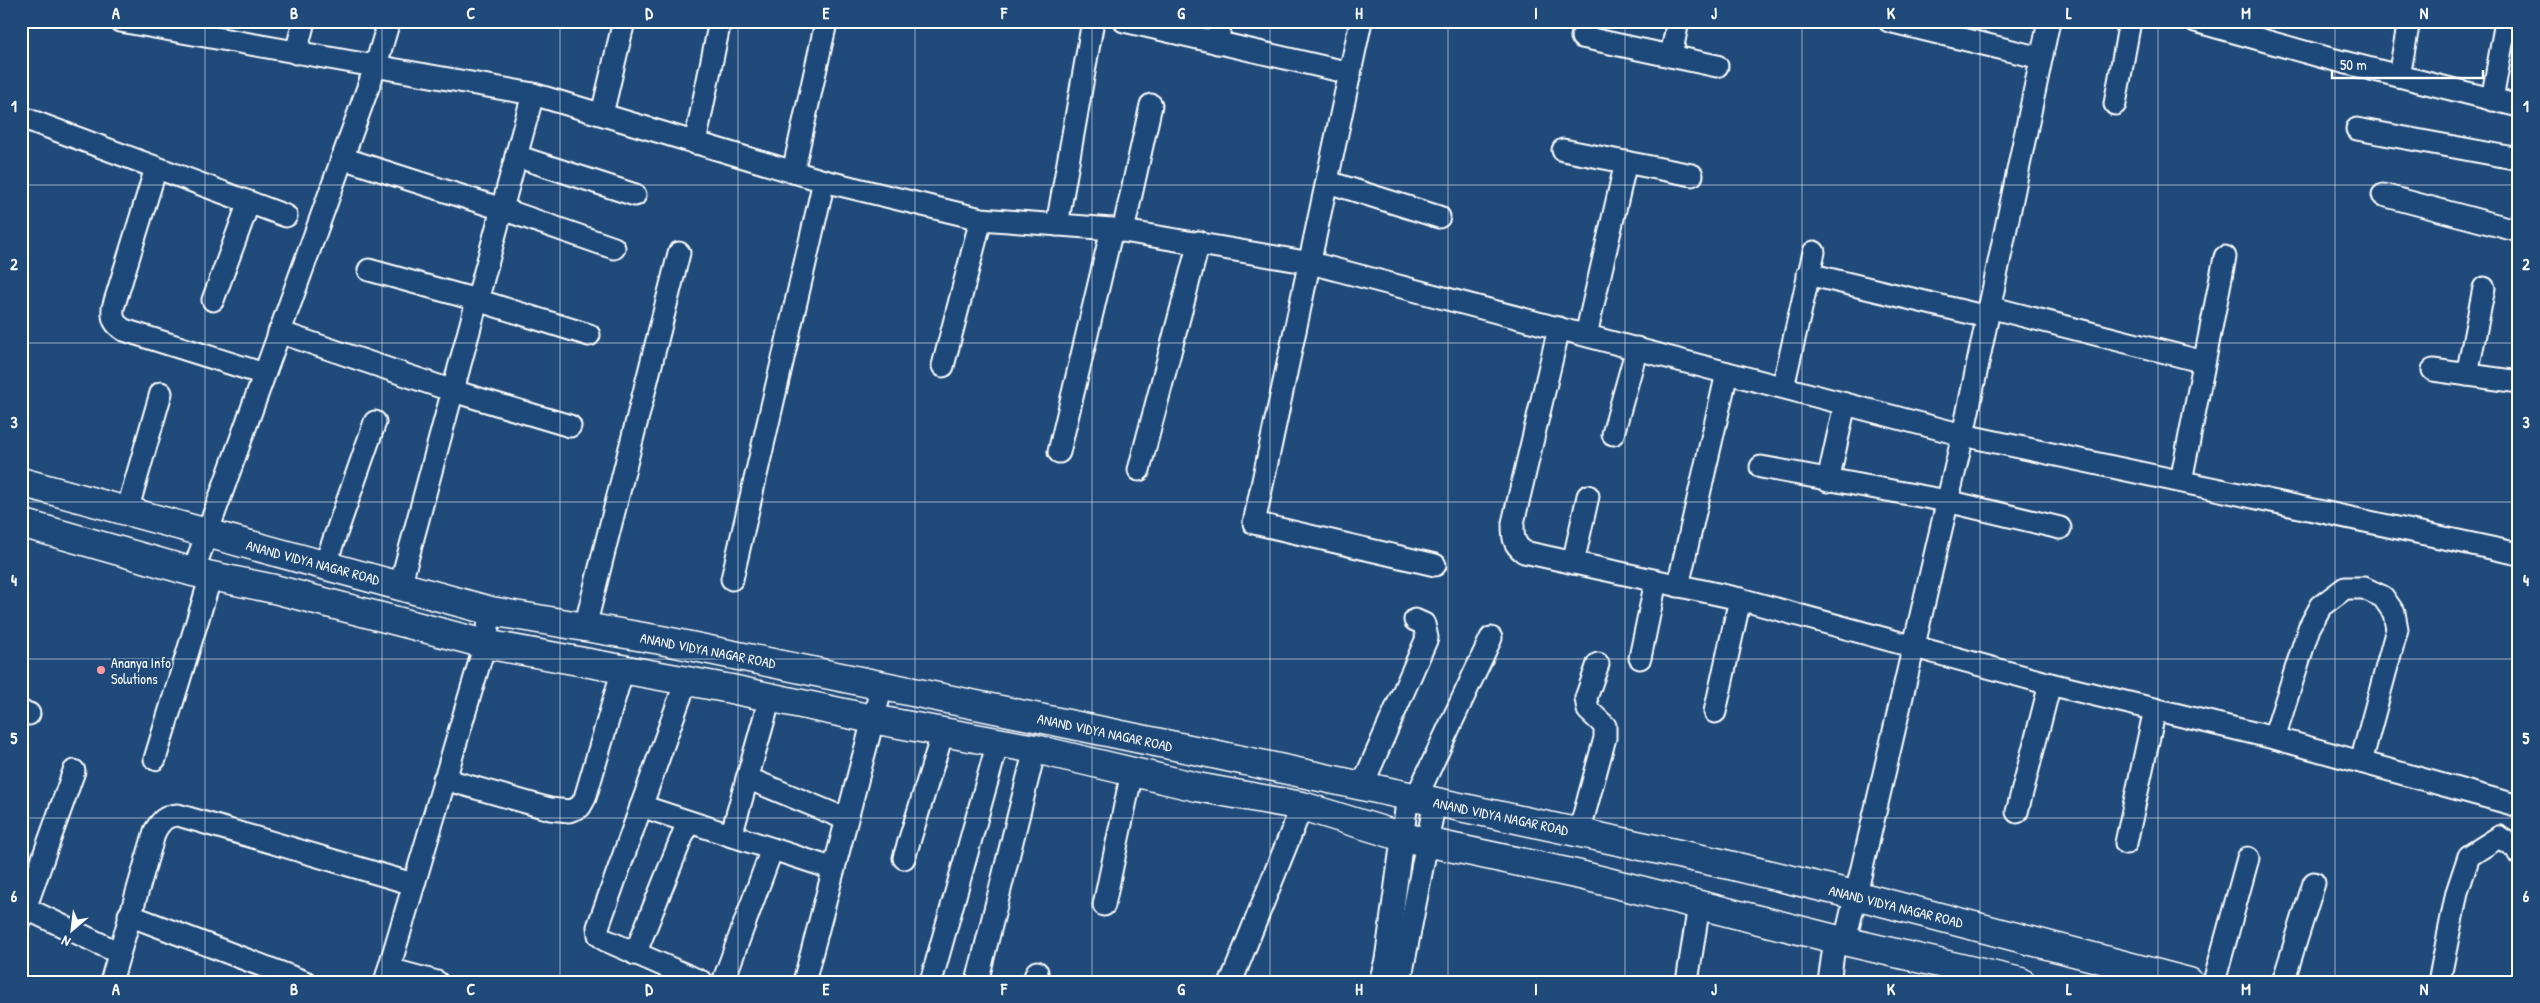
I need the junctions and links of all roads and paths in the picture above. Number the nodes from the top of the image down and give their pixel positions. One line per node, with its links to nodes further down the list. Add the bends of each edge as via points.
1 (120, 21): 18 (street)
2 (304, 21): 21 (street)
3 (389, 21): 25 (street)
4 (624, 21): 33 (street)
5 (720, 21): 36 (street)
6 (1093, 21): 54 (street)
7 (1124, 21): 20 (street)
8 (1221, 21): 20 (street)
9 (1361, 21): 26 (street)
10 (1678, 21): 22 (street)
11 (1889, 21): 23 (street)
12 (2049, 21): 23 (street)
13 (2130, 21): 30 (street)
14 (2196, 21): 27 (street)
15 (2409, 21): 27 (street)
16 (2506, 21): 29 (street)
17 (825, 26): 43 (street)
18 (199, 29): 21 (street)
19 (1582, 37): 22 (street)
20 (1218, 43): 26 (street)
21 (296, 53): 25 (street)
22 (1671, 56): 24 (street)
23 (2041, 58): 68 (street)
24 (1716, 66)
25 (375, 68): 28 (street); 39 (street)
26 (1350, 73): 46 (street)
27 (2399, 76): 29 (street)
28 (533, 94): 33 (street); 38 (street)
29 (2492, 100): 32 (street)
30 (2115, 104)
31 (1151, 105): 55 (street)
32 (2519, 106)
33 (602, 114): 36 (street)
34 (21, 117): 42 (street)
35 (2357, 129): 40 (street)
36 (695, 142): 43 (street)
37 (1562, 150): 41 (street)
38 (516, 156): 47 (street); 50 (street)
39 (342, 158): 50 (street); 70 (street)
40 (2519, 159)
41 (1626, 162): 44 (street); 72 (street)
42 (156, 168): 49 (street); 78 (street, via 112,317 124,330)
43 (793, 172): 45 (street)
44 (1692, 175)
45 (824, 181): 53 (street); 106 (street)
46 (1328, 182): 52 (street); 62 (street)
47 (635, 195)
48 (2383, 195): 56 (street)
49 (249, 202): 51 (street); 66 (street)
50 (502, 209): 58 (street); 67 (street)
51 (286, 216)
52 (1439, 217)
53 (981, 219): 54 (street); 75 (street)
54 (1058, 225): 55 (street)
55 (1117, 230): 57 (street); 89 (street)
56 (2519, 231)
57 (1199, 242): 62 (street); 91 (street)
58 (614, 248)
59 (1814, 252): 64 (street)
60 (678, 253): 113 (street)
61 (2225, 257): 74 (street)
62 (1311, 262): 69 (street); 104 (street, via 1254,523)
63 (368, 270): 67 (street)
64 (1808, 274): 68 (street); 81 (street)
65 (2484, 288): 79 (street)
66 (213, 300)
67 (477, 300): 71 (street); 82 (street)
68 (1988, 312): 74 (street); 88 (street)
69 (1559, 328): 72 (street); 102 (street, via 1513,523 1513,537 1516,547 1524,552)
70 (279, 332): 78 (street); 82 (street)
71 (589, 335)
72 (1586, 335): 73 (street)
73 (1637, 348): 77 (street); 87 (street)
74 (2204, 362): 93 (street)
75 (943, 366)
76 (2433, 370): 79 (street)
77 (1727, 373): 81 (street); 109 (street)
78 (264, 374): 100 (street)
79 (2467, 375): 80 (street)
80 (2519, 382)
81 (1783, 387): 84 (street)
82 (453, 391): 86 (street); 108 (street)
83 (161, 393): 97 (street)
84 (1845, 404): 88 (street); 92 (street)
85 (375, 422): 103 (street)
86 (570, 426)
87 (1613, 434)
88 (1963, 435): 93 (street); 96 (street)
89 (1059, 452)
90 (1761, 467): 92 (street)
91 (1139, 470)
92 (1828, 481): 96 (street)
93 (2181, 481): 101 (street)
94 (21, 482): 97 (main road, ANAND VIDYA NAGAR ROAD)
95 (1588, 496): 102 (street)
96 (1947, 501): 99 (street); 116 (street)
97 (127, 511): 100 (main road, ANAND VIDYA NAGAR ROAD)
98 (21, 523): 105 (main road)
99 (2060, 528)
100 (207, 533): 103 (main road, ANAND VIDYA NAGAR ROAD); 105 (street)
101 (2519, 554)
102 (1573, 564): 107 (street)
103 (325, 565): 108 (main road, ANAND VIDYA NAGAR ROAD)
104 (1435, 565)
105 (202, 574): 115 (main road, via 274,589); 131 (street)
106 (732, 578)
107 (1656, 580): 109 (street); 117 (street)
108 (400, 586): 111 (main road, ANAND VIDYA NAGAR ROAD)
109 (1678, 586): 110 (street)
110 (1740, 599): 116 (street); 125 (street)
111 (491, 611): 113 (main road, ANAND VIDYA NAGAR ROAD); 115 (street)
112 (1415, 620): 137 (street, via 1424,624 1427,638)
113 (585, 627): 122 (main road, ANAND VIDYA NAGAR ROAD)
114 (1491, 638): 138 (street)
115 (485, 644): 119 (main road); 136 (street)
116 (1913, 648): 121 (street); 156 (street)
117 (1640, 658)
118 (1598, 664): 145 (street, via 1586,698 1588,710 1605,726 1605,738)
119 (623, 669): 120 (main road); 136 (street, via 580,807 569,811 550,809)
120 (686, 681): 123 (main road); 139 (street)
121 (2050, 684): 124 (street); 142 (street)
122 (882, 686): 126 (street); 137 (main road, ANAND VIDYA NAGAR ROAD)
123 (770, 698): 126 (main road); 135 (street)
124 (2156, 709): 128 (street); 148 (street)
125 (1715, 712)
126 (872, 719): 127 (main road); 143 (street)
127 (943, 732): 129 (main road); 151 (street)
128 (2274, 738): 132 (street); 132 (street, via 2309,628 2321,606 2345,588 2364,588 2384,598 2394,614 2397,629)
129 (998, 742): 130 (main road); 167 (street)
130 (1035, 749): 134 (main road); 174 (street)
131 (155, 759)
132 (2361, 762): 141 (street)
133 (74, 771): 159 (street)
134 (1132, 772): 140 (main road); 157 (street)
135 (748, 778): 143 (street); 146 (street)
136 (444, 779): 155 (street)
137 (1362, 786): 138 (main road, ANAND VIDYA NAGAR ROAD)
138 (1420, 798): 145 (main road, ANAND VIDYA NAGAR ROAD); 147 (street)
139 (641, 806): 144 (street); 163 (street, via 598,927 599,935 605,940)
140 (1302, 806): 147 (main road); 175 (street)
141 (2519, 806)
142 (2017, 812)
143 (846, 819): 153 (street)
144 (688, 822): 146 (street); 163 (street)
145 (1579, 833): 156 (main road, ANAND VIDYA NAGAR ROAD)
146 (731, 836): 149 (street)
147 (1414, 839): 158 (main road, via 1580,874); 176 (street); 177 (street, via 1414,916)
148 (2126, 844)
149 (772, 849): 153 (street); 172 (street)
150 (2519, 854): 184 (street, via 2516,848 2499,837 2469,856 2457,892)
151 (904, 858)
152 (2248, 858): 182 (street)
153 (834, 869): 173 (street)
154 (2314, 883): 183 (street)
155 (413, 884): 160 (street, via 178,814 161,821 155,832); 164 (street)
156 (1855, 895): 161 (street); 181 (main road, ANAND VIDYA NAGAR ROAD)
157 (1104, 904)
158 (1699, 905): 161 (main road); 178 (street)
159 (23, 911): 162 (street)
160 (129, 915): 162 (street); 169 (street)
161 (1840, 940): 166 (main road); 179 (street)
162 (119, 953): 168 (street)
163 (635, 954): 165 (street)
164 (387, 975): 170 (street)
165 (678, 977): 171 (street)
166 (1978, 977): 180 (main road)
167 (932, 978)
168 (111, 982)
169 (305, 982)
170 (437, 982)
171 (702, 982)
172 (722, 982)
173 (804, 982)
174 (977, 982)
175 (1231, 982)
176 (1380, 982)
177 (1400, 982)
178 (1688, 982)
179 (1828, 982)
180 (2021, 982)
181 (2189, 982)
182 (2214, 982)
183 (2283, 982)
184 (2438, 982)

